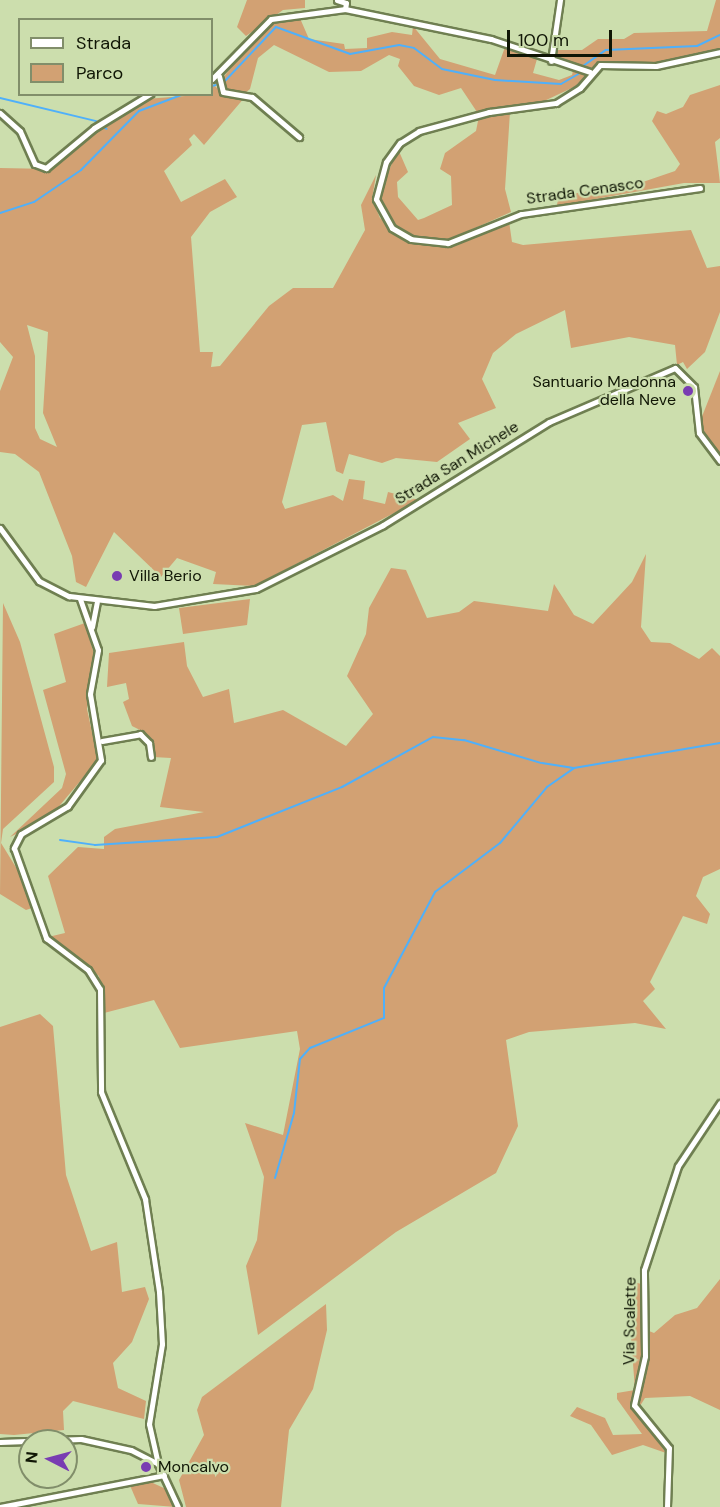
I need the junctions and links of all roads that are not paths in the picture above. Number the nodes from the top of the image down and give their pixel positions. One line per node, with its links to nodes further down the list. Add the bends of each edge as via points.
1 (337, 0): 3 (street)
2 (560, 0): 5 (street)
3 (346, 6): 5 (street, via 491,39); 7 (street, via 272,19)
4 (720, 52): 6 (street, via 656,66 600,65)
5 (551, 61): 6 (street)
6 (590, 72): 12 (street, Strada Cenasco, via 580,88 556,103 461,118 400,143 379,180 382,217 411,239 448,243 520,214)
7 (219, 76): 8 (street); 11 (street, via 222,92 252,98)
8 (213, 79)
9 (147, 96): 10 (street, via 94,128 46,168 35,164 20,132)
10 (0, 113)
11 (299, 137)
12 (700, 188)
13 (720, 461): 16 (street, Strada San Michele, via 699,433 694,387 675,368 549,422 383,525 256,589 154,606)
14 (0, 528): 15 (street, via 39,580)
15 (80, 599): 16 (street); 17 (street)
16 (97, 602): 17 (street)
17 (92, 634): 18 (street, via 98,658 90,694)
18 (102, 741): 19 (street, via 140,734 149,743); 22 (street, via 98,769 86,786 51,820 21,834 14,848 46,938 88,970 100,989 101,1092 145,1199 157,1273 162,1344 149,1424)
19 (151, 757)
20 (720, 1103): 26 (street, Via Scalette, via 678,1166 644,1270 645,1356 634,1405 669,1448)
21 (0, 1442): 22 (street, via 99,1441)
22 (158, 1464): 23 (street)
23 (164, 1476): 24 (street); 25 (street)
24 (0, 1507)
25 (178, 1507)
26 (667, 1507)

